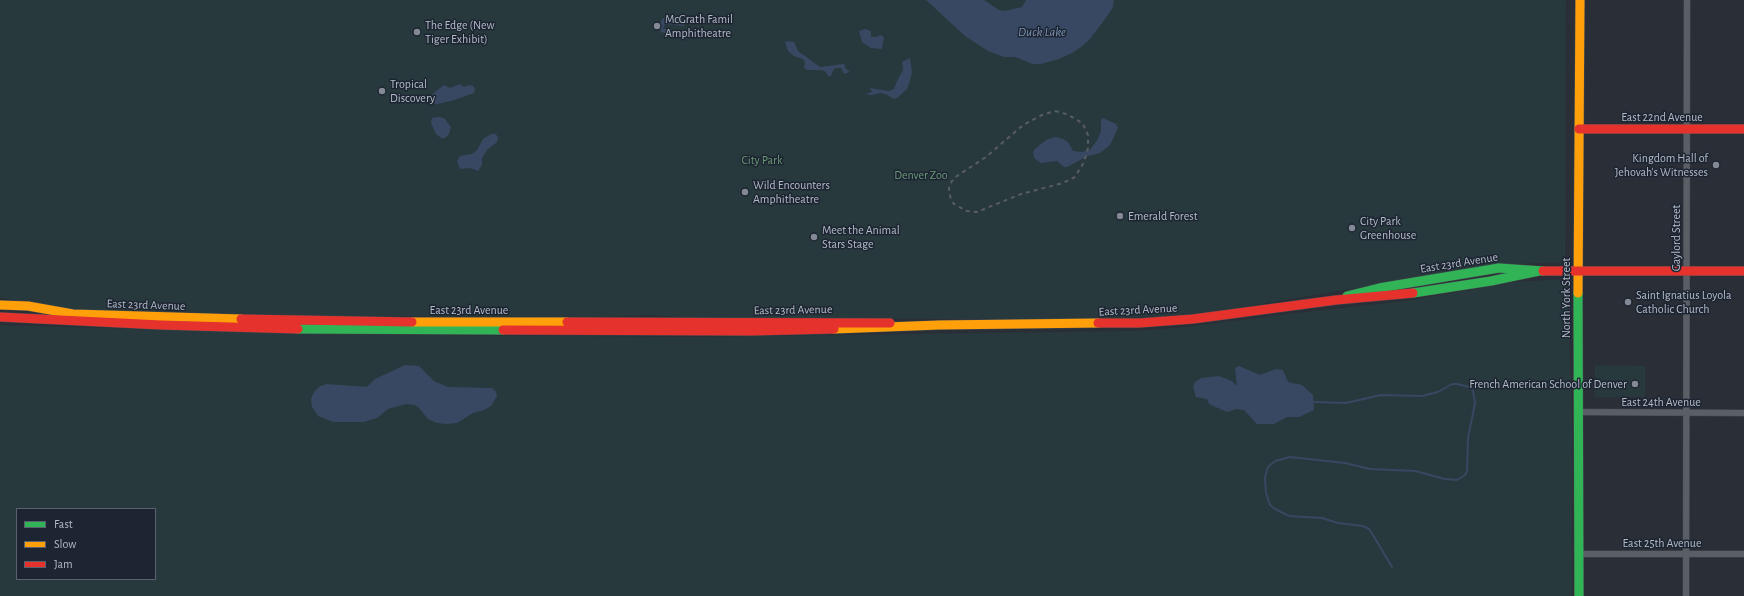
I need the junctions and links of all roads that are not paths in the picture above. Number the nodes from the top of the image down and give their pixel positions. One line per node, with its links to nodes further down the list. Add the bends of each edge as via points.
1 (1580, 0): 3 (main road, North York Street)
2 (1687, 0): 4 (street, Gaylord Street)
3 (1580, 129): 4 (main road, East 22nd Avenue); 6 (main road, North York Street)
4 (1687, 129): 5 (main road, East 22nd Avenue); 7 (street, Gaylord Street)
5 (1744, 129)
6 (1578, 271): 7 (main road, East 23rd Avenue); 13 (main road, East 23rd Avenue, via 1539,271 1491,281 1364,299 1336,300 1156,322); 14 (main road, North York Street)
7 (1687, 271): 8 (main road, East 23rd Avenue); 15 (street, Gaylord Street)
8 (1744, 271)
9 (0, 304): 11 (main road, East 23rd Avenue, via 73,314)
10 (0, 317): 12 (main road, East 23rd Avenue)
11 (225, 319): 12 (main road, via 219,323); 13 (main road, East 23rd Avenue, via 850,322)
12 (173, 325): 13 (main road, East 23rd Avenue, via 312,329 752,331)
13 (939, 325)
14 (1578, 412): 15 (street, East 24th Avenue); 17 (main road, North York Street)
15 (1687, 412): 16 (street, East 24th Avenue); 18 (street, Gaylord Street)
16 (1744, 413)
17 (1579, 554): 18 (street, East 25th Avenue); 20 (main road, North York Street)
18 (1686, 554): 19 (street, East 25th Avenue); 21 (street, Gaylord Street)
19 (1744, 554)
20 (1579, 596)
21 (1686, 596)

